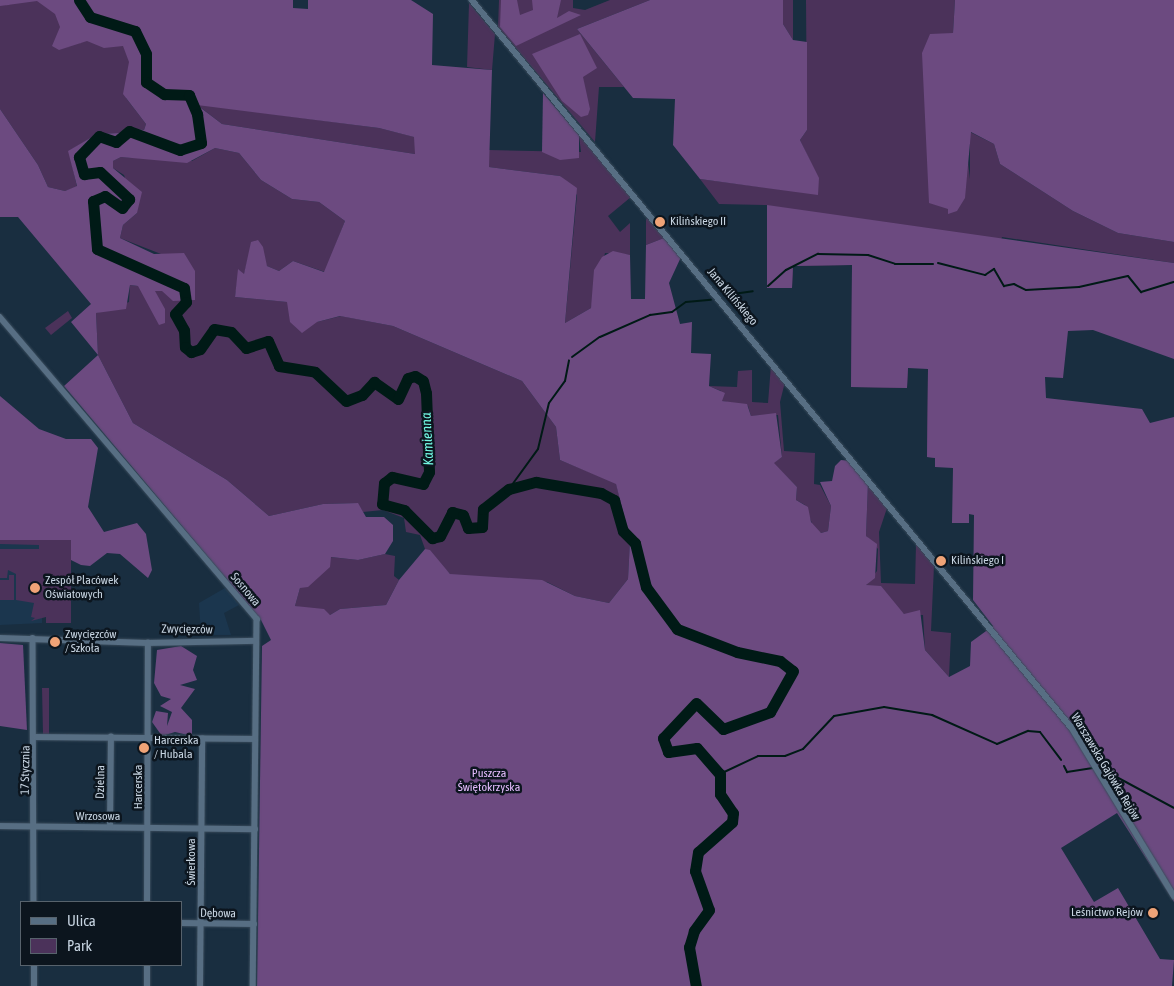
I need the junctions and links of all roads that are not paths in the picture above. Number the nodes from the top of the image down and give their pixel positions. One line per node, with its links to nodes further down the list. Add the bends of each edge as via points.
1 (472, 0): 3 (street, Jana Kilińskiego)
2 (0, 317): 6 (street, Sosnowa, via 256,620)
3 (975, 607): 19 (street, Warszawska Gajówka Rejów, via 1072,728)
4 (0, 638): 5 (street, Zwycięzców)
5 (33, 638): 7 (street, Zwycięzców); 8 (street, 17 Stycznia)
6 (256, 641): 7 (street, Zwycięzców); 12 (street, Sosnowa)
7 (148, 643): 10 (street, Harcerska)
8 (36, 737): 9 (street); 14 (street, 17 Stycznia)
9 (111, 737): 10 (street); 15 (street, Dzielna)
10 (149, 738): 11 (street); 16 (street, Harcerska)
11 (202, 738): 12 (street); 17 (street, Świerkowa)
12 (256, 740): 18 (street, Sosnowa)
13 (0, 826): 14 (street, Wrzosowa)
14 (35, 827): 15 (street, Wrzosowa); 20 (street, 17 Stycznia)
15 (110, 827): 16 (street, Wrzosowa)
16 (148, 828): 17 (street, Wrzosowa); 21 (street, Harcerska)
17 (202, 829): 18 (street, Wrzosowa); 23 (street, Świerkowa)
18 (255, 829): 24 (street, Sosnowa)
19 (1174, 896)
20 (34, 901)
21 (148, 901)
22 (182, 923): 23 (street, Dębowa)
23 (201, 923): 24 (street, Dębowa); 29 (street, Świerkowa)
24 (254, 924): 30 (street, Sosnowa)
25 (34, 966): 27 (street)
26 (147, 966): 28 (street)
27 (34, 986)
28 (146, 986)
29 (200, 986)
30 (253, 986)

